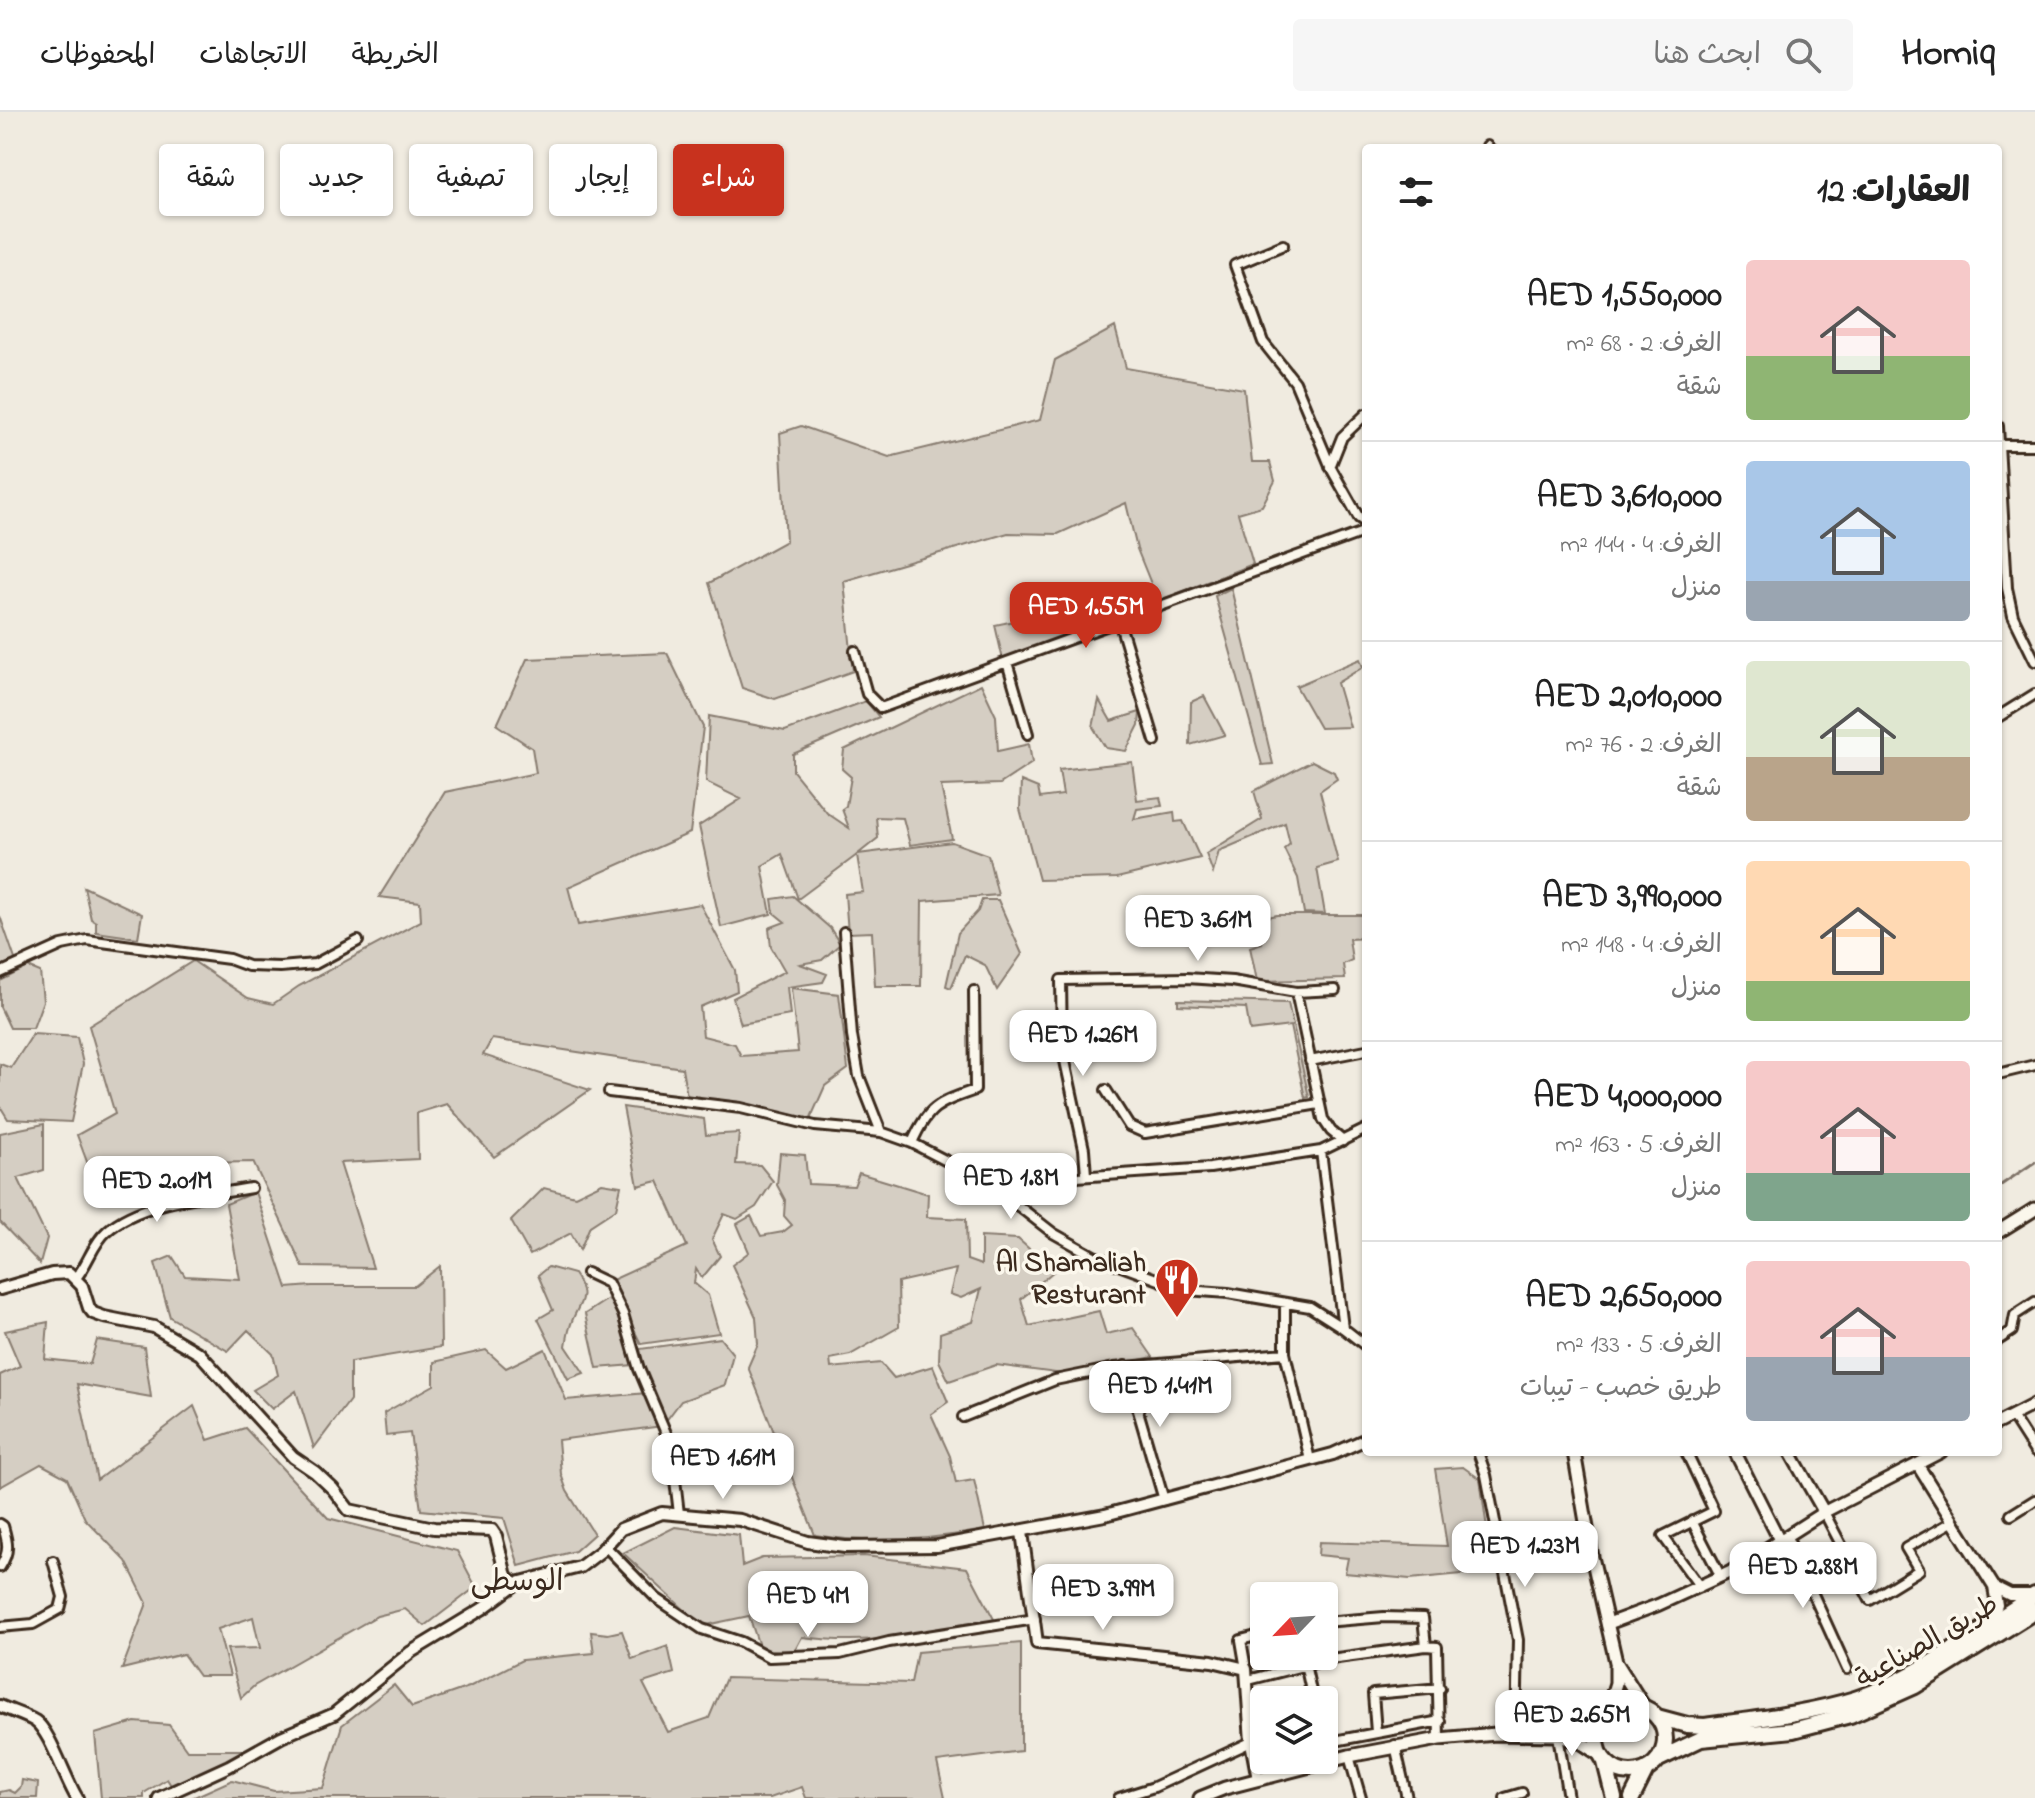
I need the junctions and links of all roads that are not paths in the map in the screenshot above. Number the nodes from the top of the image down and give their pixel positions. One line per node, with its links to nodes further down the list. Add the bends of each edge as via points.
1 (1283, 245): 5 (street, via 1235,265 1263,342 1295,382)
2 (1362, 418): 5 (street, via 1342,437)
3 (2002, 445): 4 (street)
4 (2035, 445)
5 (1330, 467): 7 (street)
6 (2002, 499): 11 (street, via 2007,588 2013,616)
7 (1362, 520)
8 (1362, 532): 9 (street)
9 (1119, 621): 12 (street); 16 (street)
10 (855, 651): 12 (street, via 867,694 881,708)
11 (2035, 661)
12 (1007, 662): 15 (street)
13 (2035, 694): 14 (street)
14 (2002, 715)
15 (1028, 734)
16 (1155, 741)
17 (844, 932): 31 (street, via 859,1076)
18 (358, 941): 19 (street, via 315,964 280,967 87,940 62,945)
19 (0, 973)
20 (1335, 990): 22 (street)
21 (974, 991): 33 (street, via 975,1090 948,1099 924,1116)
22 (1296, 992): 24 (street); 35 (street, via 1187,978 1061,980 1062,1047)
23 (1362, 1051): 24 (street)
24 (1310, 1061): 29 (street)
25 (2035, 1065): 26 (street)
26 (2002, 1073)
27 (1106, 1090): 29 (street, via 1129,1126 1145,1133)
28 (609, 1092): 31 (street)
29 (1319, 1104): 32 (street, via 1323,1119)
30 (1362, 1131): 32 (street)
31 (881, 1132): 33 (street)
32 (1343, 1141): 34 (street)
33 (912, 1143): 36 (street)
34 (1321, 1151): 35 (street, via 1210,1168); 45 (street)
35 (1086, 1175): 36 (street)
36 (989, 1183): 44 (street, via 1053,1233 1107,1262 1186,1290)
37 (251, 1188): 41 (street, via 134,1214 106,1231)
38 (2035, 1209): 39 (main road)
39 (2002, 1230)
40 (587, 1273): 67 (street, via 608,1283 623,1314 671,1445)
41 (76, 1278): 42 (street, via 52,1274); 78 (street, via 93,1313 154,1327 200,1354 349,1510 434,1528 492,1530 507,1578)
42 (0, 1289)
43 (2035, 1302): 46 (street, via 2015,1315 2012,1331)
44 (1285, 1303): 45 (street, via 1310,1307); 48 (street)
45 (1343, 1328): 47 (street)
46 (2002, 1337)
47 (1362, 1343)
48 (1285, 1353): 49 (street); 62 (street)
49 (1125, 1366): 52 (street, via 1055,1380); 64 (street)
50 (2035, 1404): 51 (street)
51 (2012, 1416): 53 (street); 55 (street)
52 (963, 1417)
53 (2002, 1421)
54 (1362, 1441): 62 (street)
55 (2035, 1452)
56 (1479, 1456): 103 (street, via 1518,1640)
57 (1575, 1456): 85 (main road)
58 (1688, 1456): 69 (street, via 1714,1511)
59 (1737, 1456): 73 (street)
60 (1792, 1456): 66 (street)
61 (1933, 1456): 63 (street)
62 (1310, 1460): 64 (street)
63 (1917, 1464): 66 (street); 70 (street)
64 (1164, 1500): 72 (street)
65 (2035, 1500): 68 (street)
66 (1824, 1512): 70 (street, via 1870,1600 1919,1570 1906,1548); 73 (street)
67 (679, 1514): 72 (street, via 740,1520 808,1542 845,1547 937,1546); 74 (street, via 637,1521)
68 (2011, 1515)
69 (1692, 1521): 77 (street); 79 (street, via 1663,1536)
70 (1952, 1522): 80 (street)
71 (0, 1524): 76 (street, via 8,1545)
72 (1022, 1532): 83 (street)
73 (1784, 1539): 77 (street); 92 (street)
74 (605, 1546): 78 (street, via 580,1567); 83 (street, via 656,1598 702,1629 769,1657 840,1654)
75 (53, 1561): 87 (street, via 63,1597 60,1609 33,1624)
76 (0, 1567)
77 (1721, 1577): 79 (street)
78 (517, 1583): 119 (street, via 411,1652 334,1714)
79 (1700, 1587): 85 (street)
80 (1994, 1587): 81 (street, via 2010,1595); 86 (street, via 1997,1605)
81 (2035, 1595): 86 (highway, طريق الصناعية)
82 (2035, 1611): 112 (highway, طريق الصناعية, via 1926,1680 1861,1711 1793,1730 1701,1739)
83 (1035, 1619): 94 (street, via 1037,1643 1212,1661)
84 (1338, 1621): 89 (street, via 1423,1618)
85 (1607, 1624): 91 (main road)
86 (1988, 1625): 99 (highway, طريق الصناعية, via 1902,1677 1821,1709 1705,1726)
87 (0, 1627)
88 (1250, 1638): 94 (street, via 1241,1640)
89 (1426, 1646): 90 (street); 95 (street, via 1437,1647)
90 (1338, 1659)
91 (1616, 1662): 97 (main road); 98 (main road, via 1616,1683)
92 (1847, 1669)
93 (1270, 1670): 94 (street)
94 (1247, 1674): 101 (street)
95 (1440, 1688): 100 (street); 102 (street, via 1373,1694)
96 (0, 1706): 118 (street, via 46,1731)
97 (1644, 1707): 98 (highway, via 1620,1706); 99 (highway)
98 (1605, 1716): 104 (main road); 111 (highway, via 1596,1739)
99 (1657, 1717): 112 (highway, via 1665,1733)
100 (1440, 1721): 102 (street); 105 (street)
101 (1250, 1725)
102 (1376, 1732): 106 (street)
103 (1516, 1734): 104 (main road); 105 (main road)
104 (1558, 1735): 111 (main road, via 1582,1743); 125 (street)
105 (1439, 1739): 108 (main road)
106 (1338, 1740)
107 (1250, 1742): 120 (street)
108 (1395, 1745): 109 (main road); 123 (street)
109 (1349, 1756): 110 (main road); 122 (street)
110 (1338, 1758)
111 (1602, 1758): 113 (highway, via 1624,1773); 126 (highway)
112 (1659, 1759): 113 (highway)
113 (1646, 1770): 127 (highway)
114 (1257, 1774): 116 (street)
115 (1274, 1774): 116 (main road)
116 (1258, 1779): 121 (main road)
117 (1522, 1793): 124 (street)
118 (77, 1798)
119 (159, 1798)
120 (1119, 1798)
121 (1200, 1798)
122 (1361, 1798)
123 (1407, 1798)
124 (1505, 1798)
125 (1568, 1798)
126 (1614, 1798)
127 (1632, 1798)

